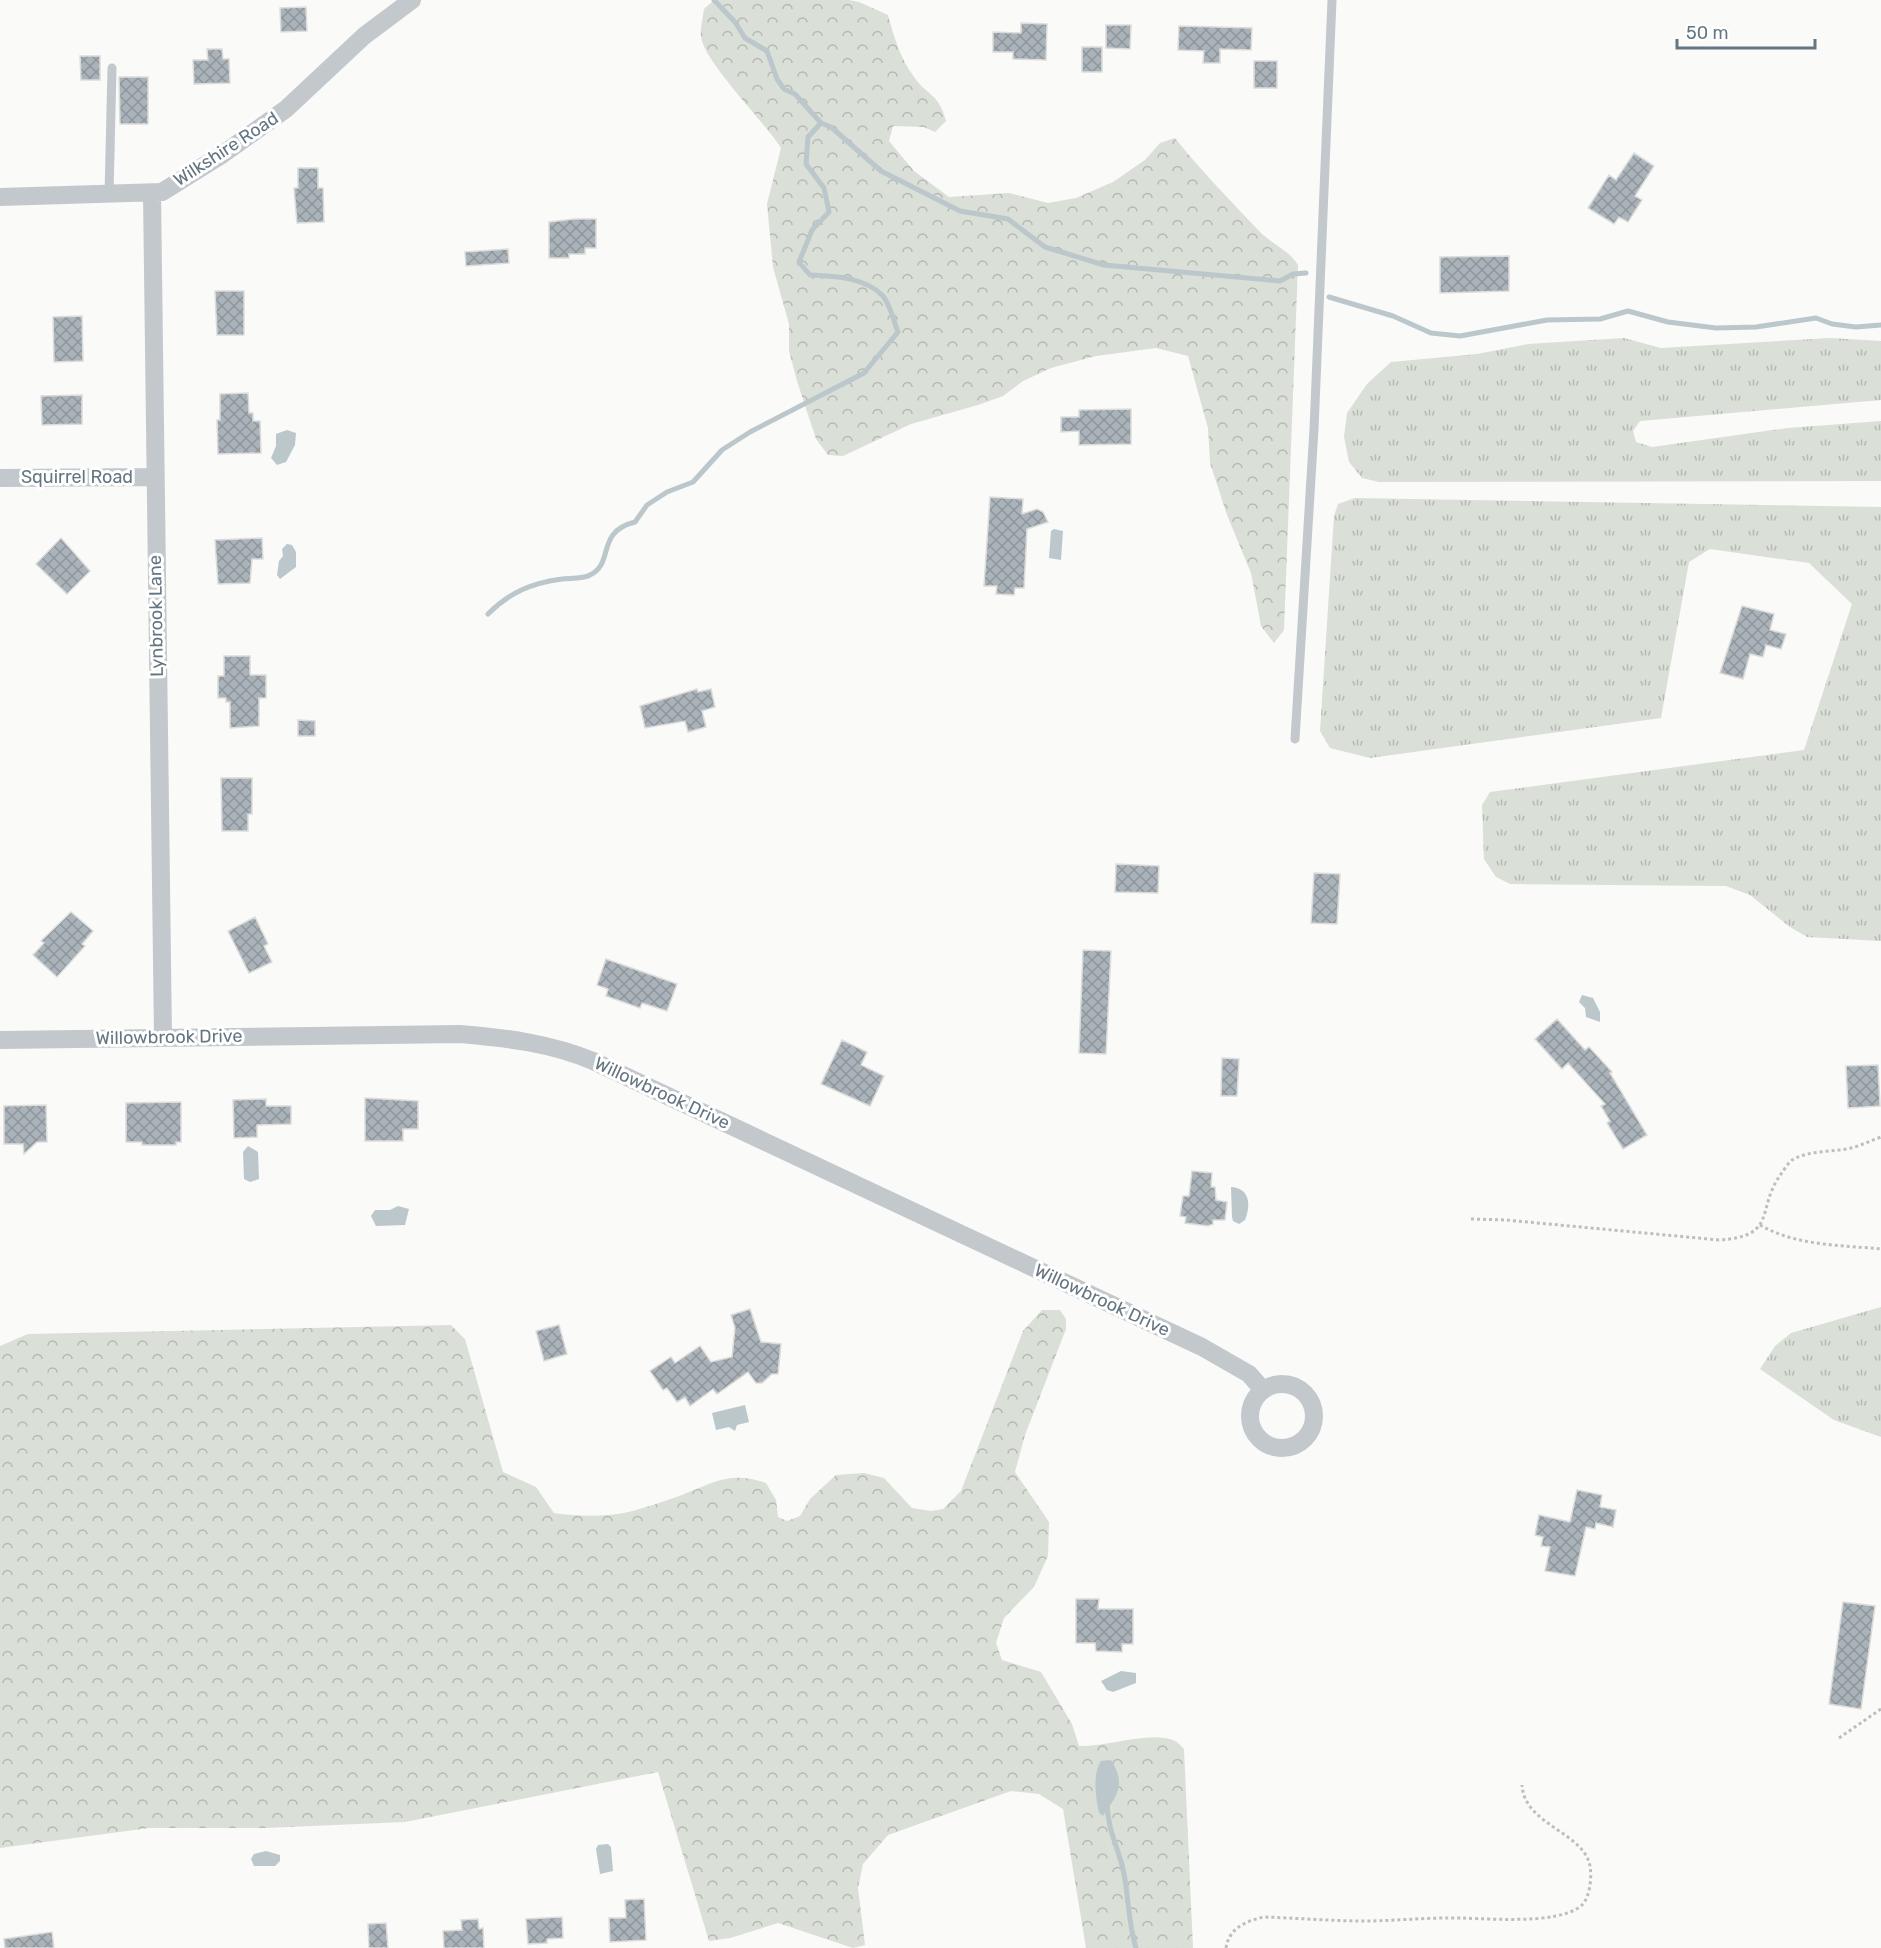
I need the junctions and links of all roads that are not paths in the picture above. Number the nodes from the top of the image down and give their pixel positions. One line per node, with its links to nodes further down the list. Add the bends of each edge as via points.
1 (412, 0): 4 (street, Wilkshire Road, via 364,36 286,109 223,154 162,192)
2 (1332, 0): 9 (lane, via 1314,429)
3 (112, 68): 5 (lane)
4 (152, 194): 5 (street, Wilkshire Road); 7 (street, Lynbrook Lane)
5 (109, 195): 6 (street, Wilkshire Road)
6 (0, 197)
7 (154, 477): 8 (street, Squirrel Road); 10 (street, Lynbrook Lane)
8 (0, 478)
9 (1295, 739)
10 (163, 1037): 11 (street, Willowbrook Drive); 12 (street, Willowbrook Drive, via 460,1034 511,1038 562,1050 1202,1347 1249,1374)
11 (0, 1040)
12 (1263, 1390)

